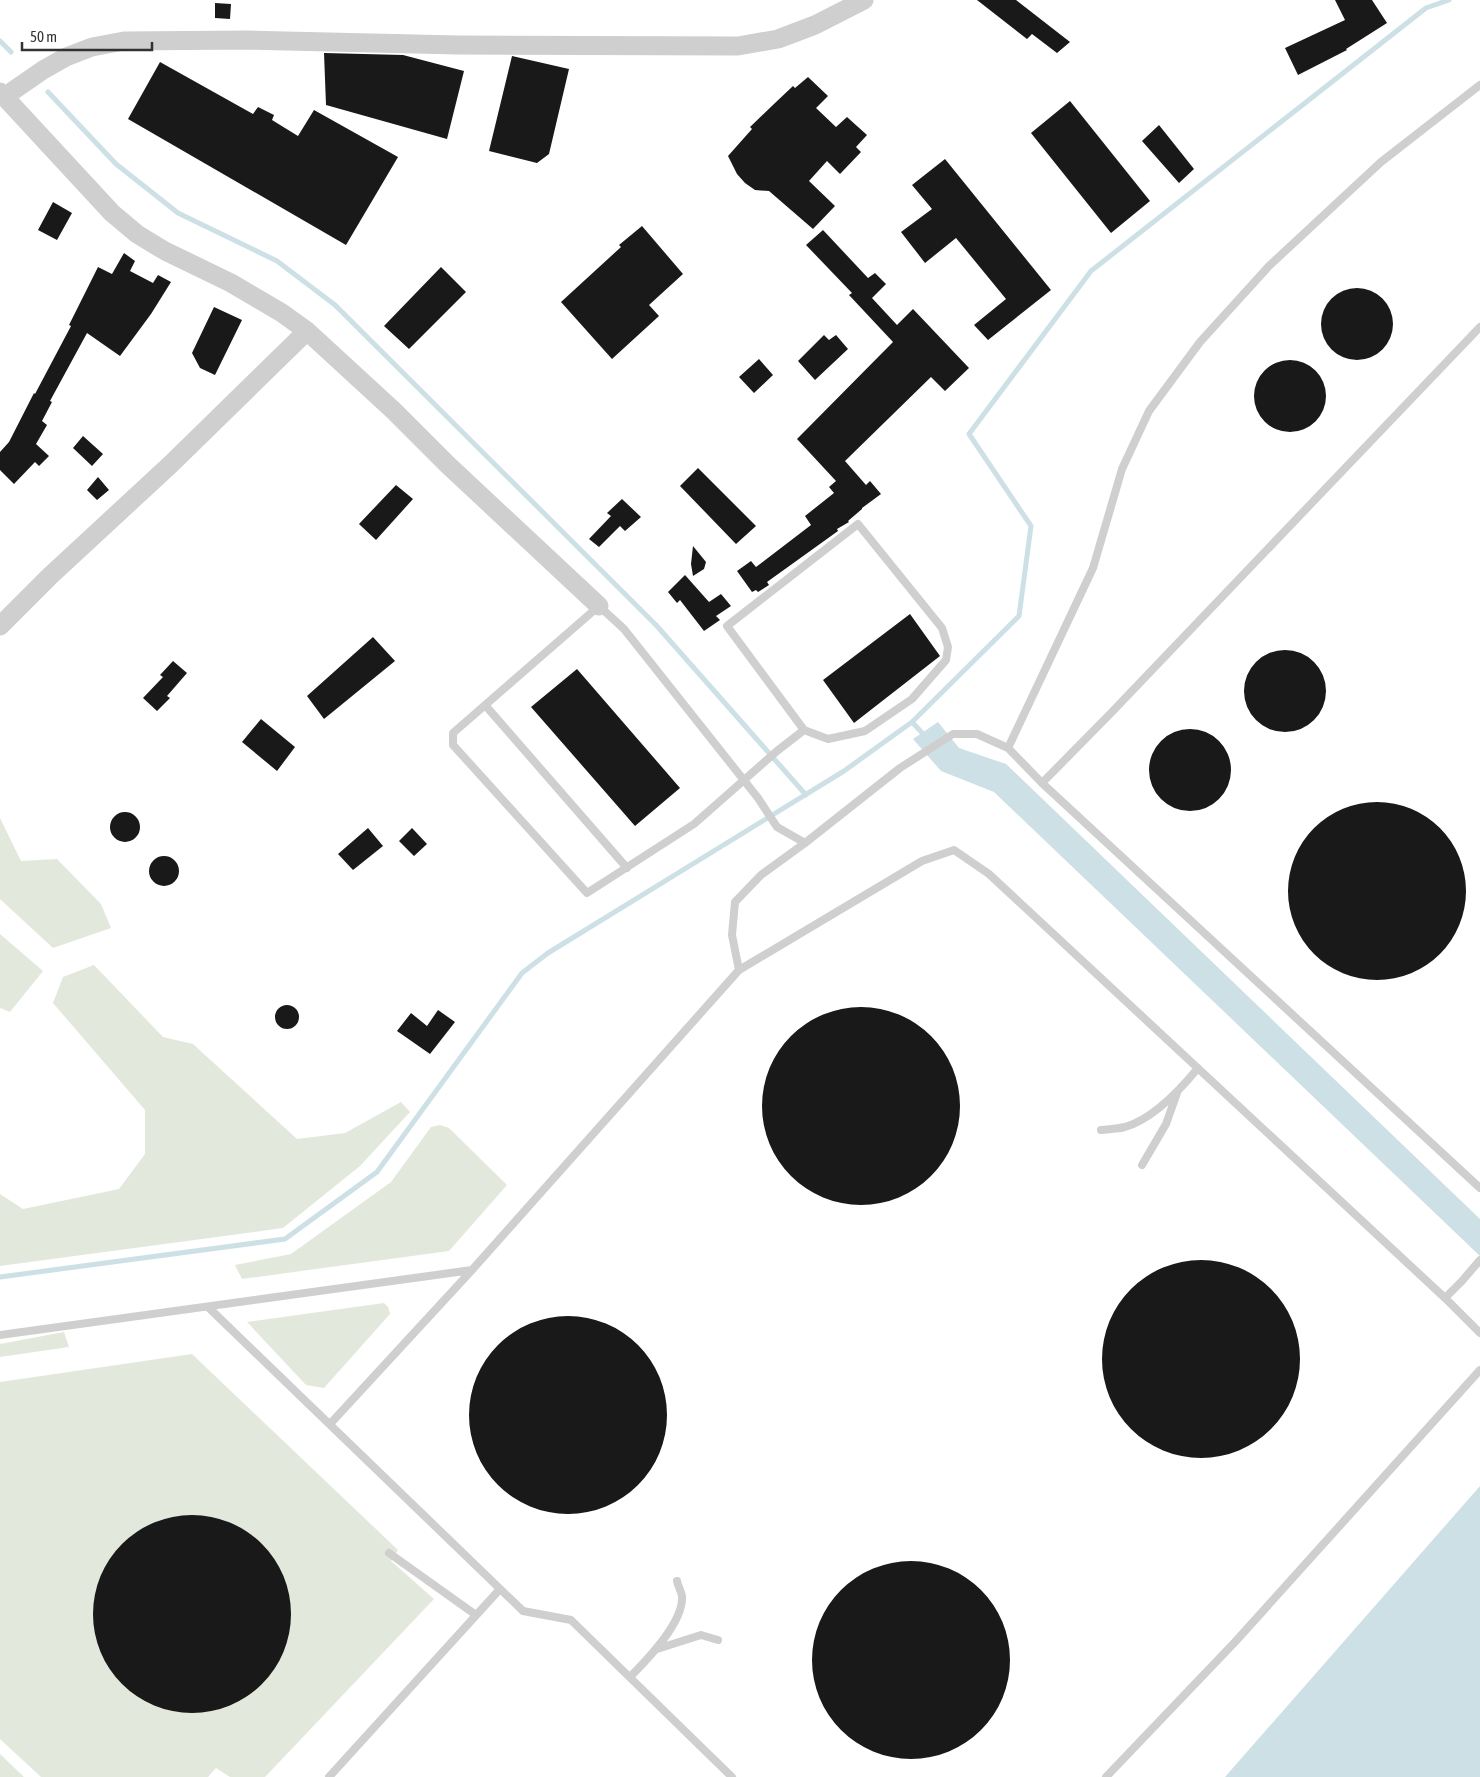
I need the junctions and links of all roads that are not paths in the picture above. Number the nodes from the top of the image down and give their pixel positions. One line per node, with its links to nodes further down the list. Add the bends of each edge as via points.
1 (864, 0): 3 (street, via 778,40 738,46 124,41 92,47 66,57)
2 (1478, 86): 4 (lane); 11 (lane, via 1381,162 1269,266 1200,342 1148,411 1122,469 1093,568)
3 (2, 95): 6 (street, via 112,213 137,234 231,283)
4 (1480, 98)
5 (1480, 327): 13 (lane)
6 (306, 331): 7 (street, via 394,410); 8 (street)
7 (599, 606): 9 (lane); 12 (lane, via 624,629)
8 (0, 626)
9 (485, 705): 15 (lane); 15 (lane, via 453,733 454,744 587,893)
10 (804, 730): 10 (lane, via 727,626 858,524 942,628 948,647 946,660 912,699 865,732 828,739); 12 (lane)
11 (1008, 748): 13 (lane); 14 (lane, via 977,734 953,734 900,768)
12 (744, 780): 14 (lane, via 776,827); 15 (lane, via 694,824)
13 (1042, 783): 21 (lane)
14 (805, 843): 16 (lane, via 761,875 735,902 732,935)
15 (627, 868)
16 (740, 970): 17 (lane, via 922,861 954,850 989,874); 23 (lane)
17 (1198, 1068): 18 (lane); 24 (lane)
18 (1176, 1093): 19 (lane, via 1132,1124); 20 (lane, via 1166,1124)
19 (1101, 1130)
20 (1142, 1165)
21 (1480, 1188)
22 (1480, 1260): 24 (lane)
23 (472, 1270): 25 (lane); 29 (lane)
24 (1445, 1298): 26 (lane)
25 (208, 1307): 27 (lane); 29 (lane)
26 (1480, 1333)
27 (0, 1336)
28 (1480, 1370): 39 (lane, via 1270,1603)
29 (330, 1424): 32 (lane)
30 (389, 1553): 33 (lane)
31 (677, 1581): 35 (lane, via 682,1597 680,1612)
32 (500, 1589): 33 (lane); 36 (lane, via 523,1611 571,1620)
33 (476, 1615): 37 (lane)
34 (718, 1640): 35 (lane, via 701,1635)
35 (657, 1649): 36 (lane)
36 (630, 1677): 38 (lane)
37 (329, 1777)
38 (732, 1777)
39 (1106, 1777)

